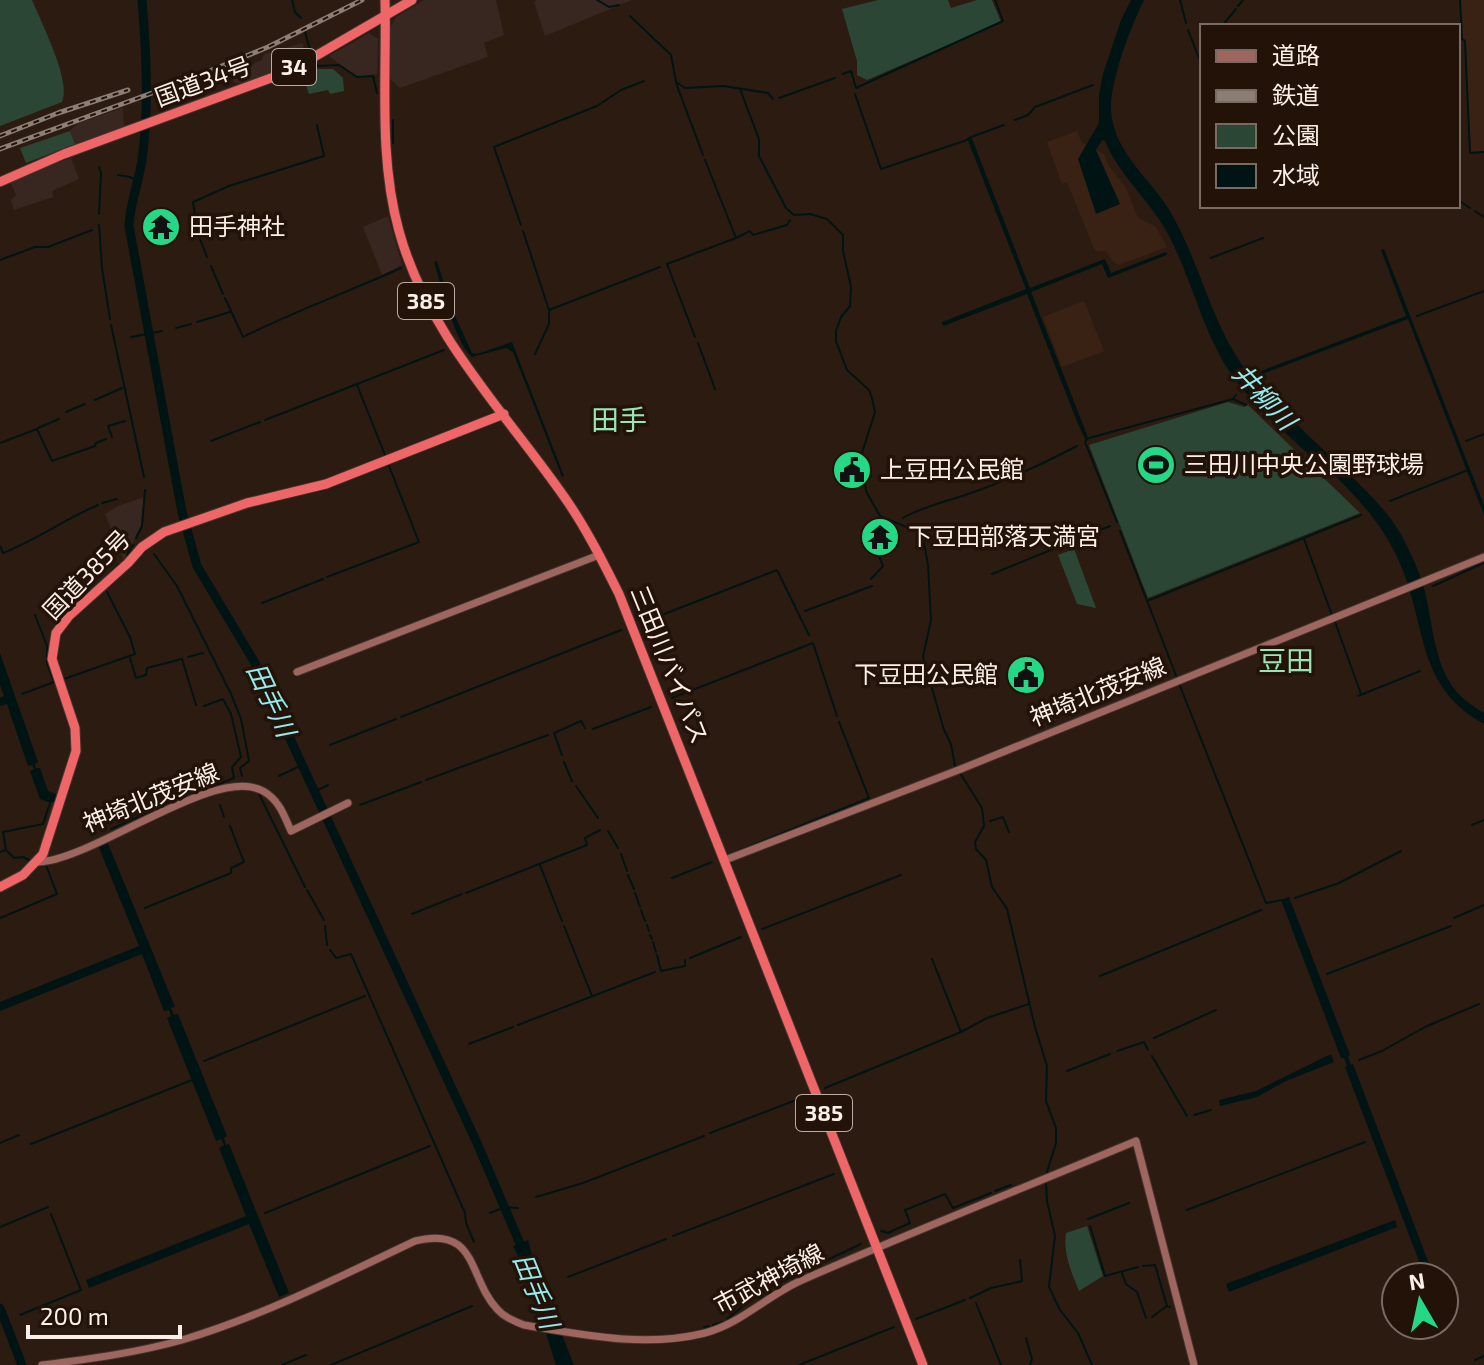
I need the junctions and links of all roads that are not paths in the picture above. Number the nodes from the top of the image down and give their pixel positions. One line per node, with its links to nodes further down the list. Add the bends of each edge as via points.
1 (385, 0): 3 (highway, 三田川バイパス / 385)
2 (412, 0): 3 (highway, 国道34号 / 34)
3 (385, 16): 4 (highway, 国道34号 / 34, via 279,75); 5 (highway, 三田川バイパス / 385, via 385,149 400,233 428,306)
4 (0, 182)
5 (504, 414): 6 (highway, 三田川バイパス / 385); 11 (highway, 国道385号, via 326,484 164,532 69,616 56,633 52,659 77,738 76,751)
6 (599, 555): 8 (main road); 10 (highway, 三田川バイパス / 385)
7 (1484, 557): 10 (main road, 神埼北茂安線)
8 (297, 672)
9 (346, 803): 11 (main road, 神埼北茂安線, via 291,831 272,797 256,788 233,786)
10 (725, 860): 13 (highway, 三田川バイパス / 385)
11 (38, 862): 12 (highway)
12 (0, 887)
13 (877, 1248): 14 (main road, 市武神埼線, via 783,1288 726,1327 645,1341 510,1320 496,1309 463,1249 429,1237 212,1330 148,1349); 15 (highway, 三田川バイパス / 385); 16 (main road, 市武神埼線, via 1136,1141)
14 (42, 1365)
15 (923, 1365)
16 (1194, 1365)

